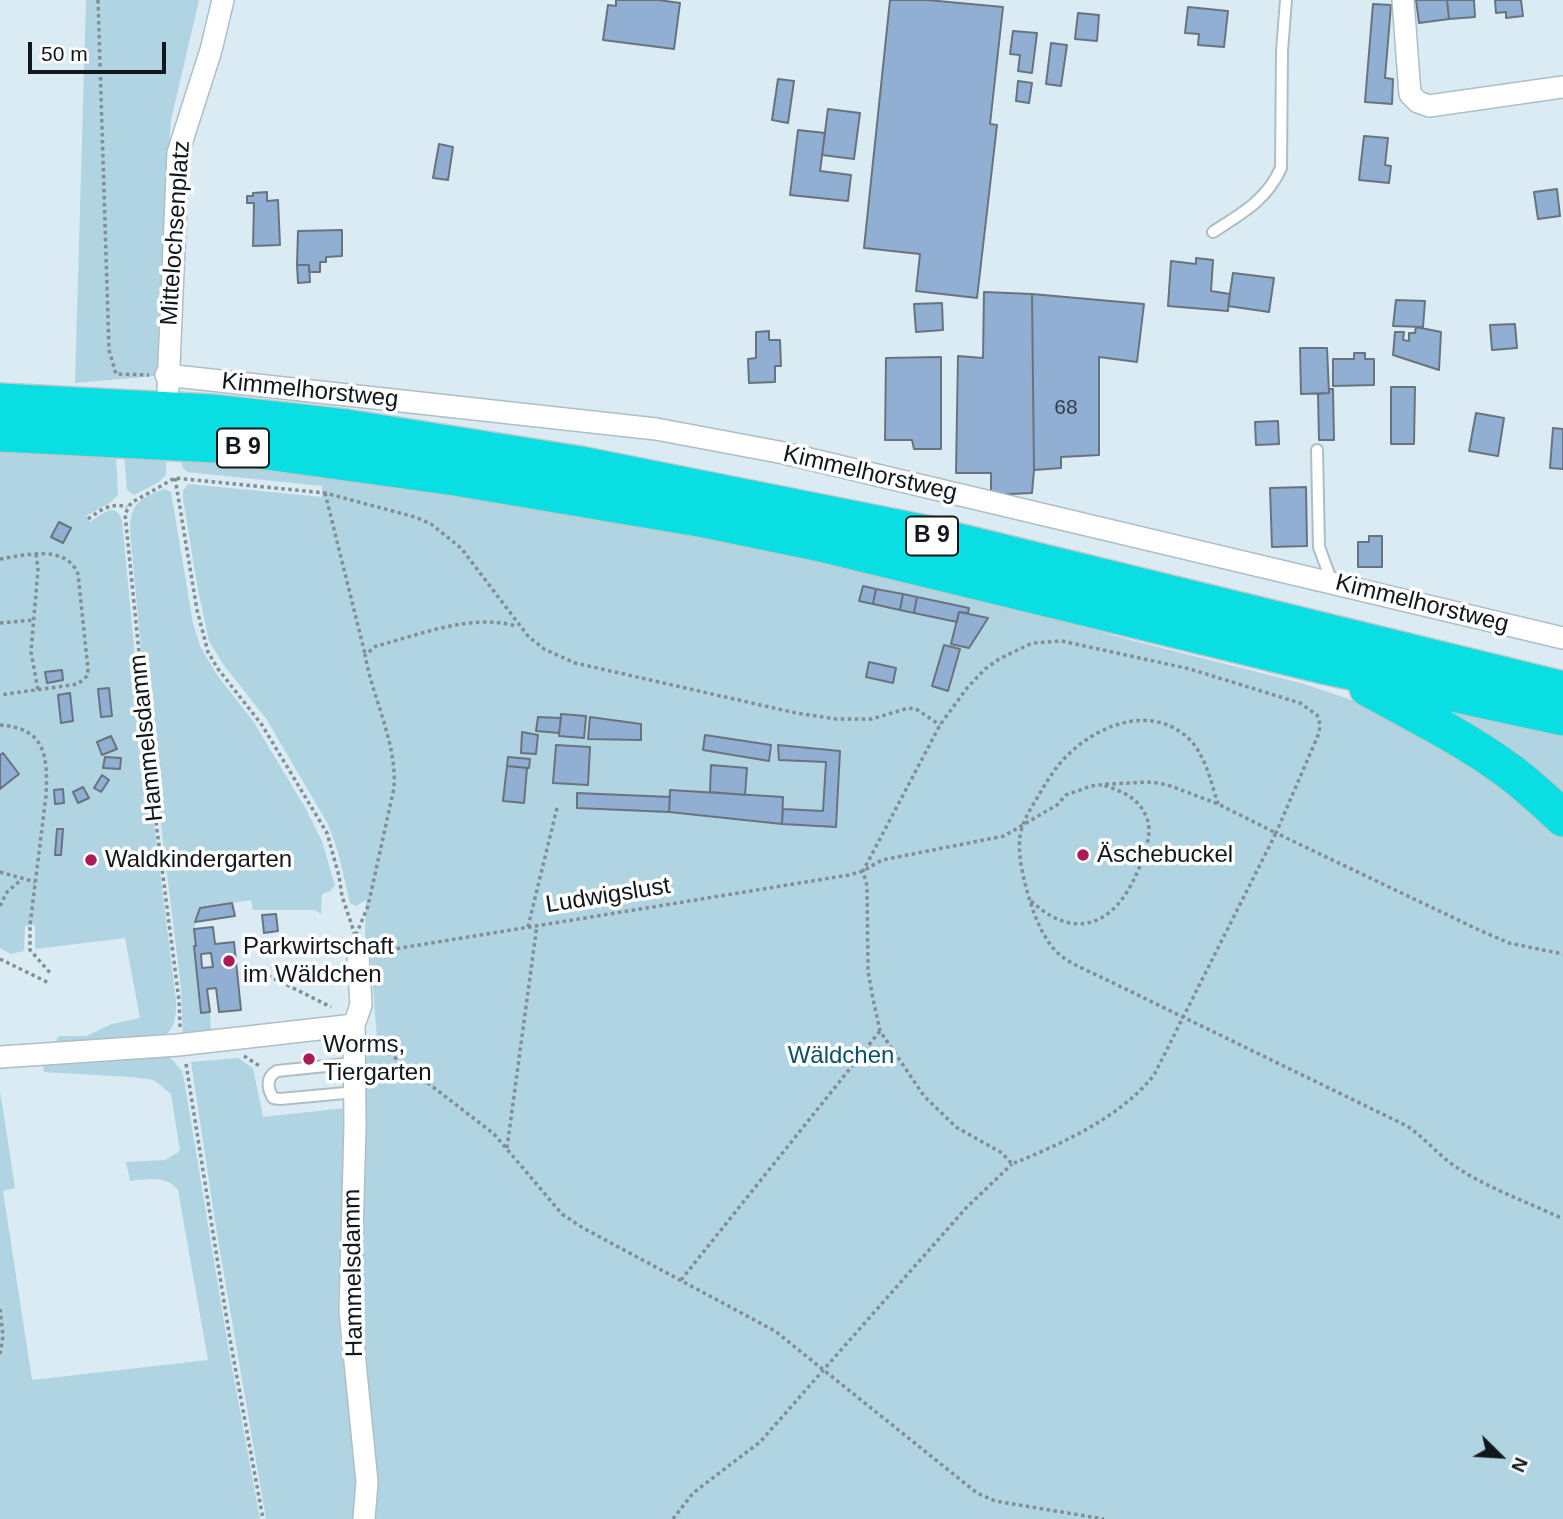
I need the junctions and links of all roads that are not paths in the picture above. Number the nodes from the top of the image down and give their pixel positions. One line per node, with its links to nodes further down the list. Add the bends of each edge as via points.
1 (223, 0): 6 (street, Mittelochsenplatz, via 178,153)
2 (1286, 0): 5 (lane, via 1281,169 1261,199)
3 (1403, 0): 4 (street, via 1410,94 1418,102 1429,106)
4 (1563, 87)
5 (1213, 232)
6 (167, 382): 10 (street, Kimmelhorstweg, via 656,429 783,453)
7 (0, 402): 13 (highway, B 9, via 211,414 346,428 580,465 921,533)
8 (0, 433): 12 (highway, B 9, via 216,444 455,477 699,518 825,544)
9 (1317, 450): 10 (lane, via 1320,547)
10 (1330, 581): 11 (street, Kimmelhorstweg)
11 (1563, 638)
12 (1327, 666): 14 (highway); 15 (highway, B 9, via 1485,754)
13 (1563, 690)
14 (1563, 717)
15 (1563, 818)
16 (357, 945): 17 (street, Hammelsdamm, via 361,1005)
17 (354, 1026): 18 (street); 19 (street, Hammelsdamm)
18 (0, 1057)
19 (355, 1063): 20 (street, Hammelsdamm); 20 (lane, via 277,1071 268,1080 273,1098 280,1099)
20 (356, 1092): 21 (street, Hammelsdamm, via 350,1312 368,1482)
21 (364, 1519)

